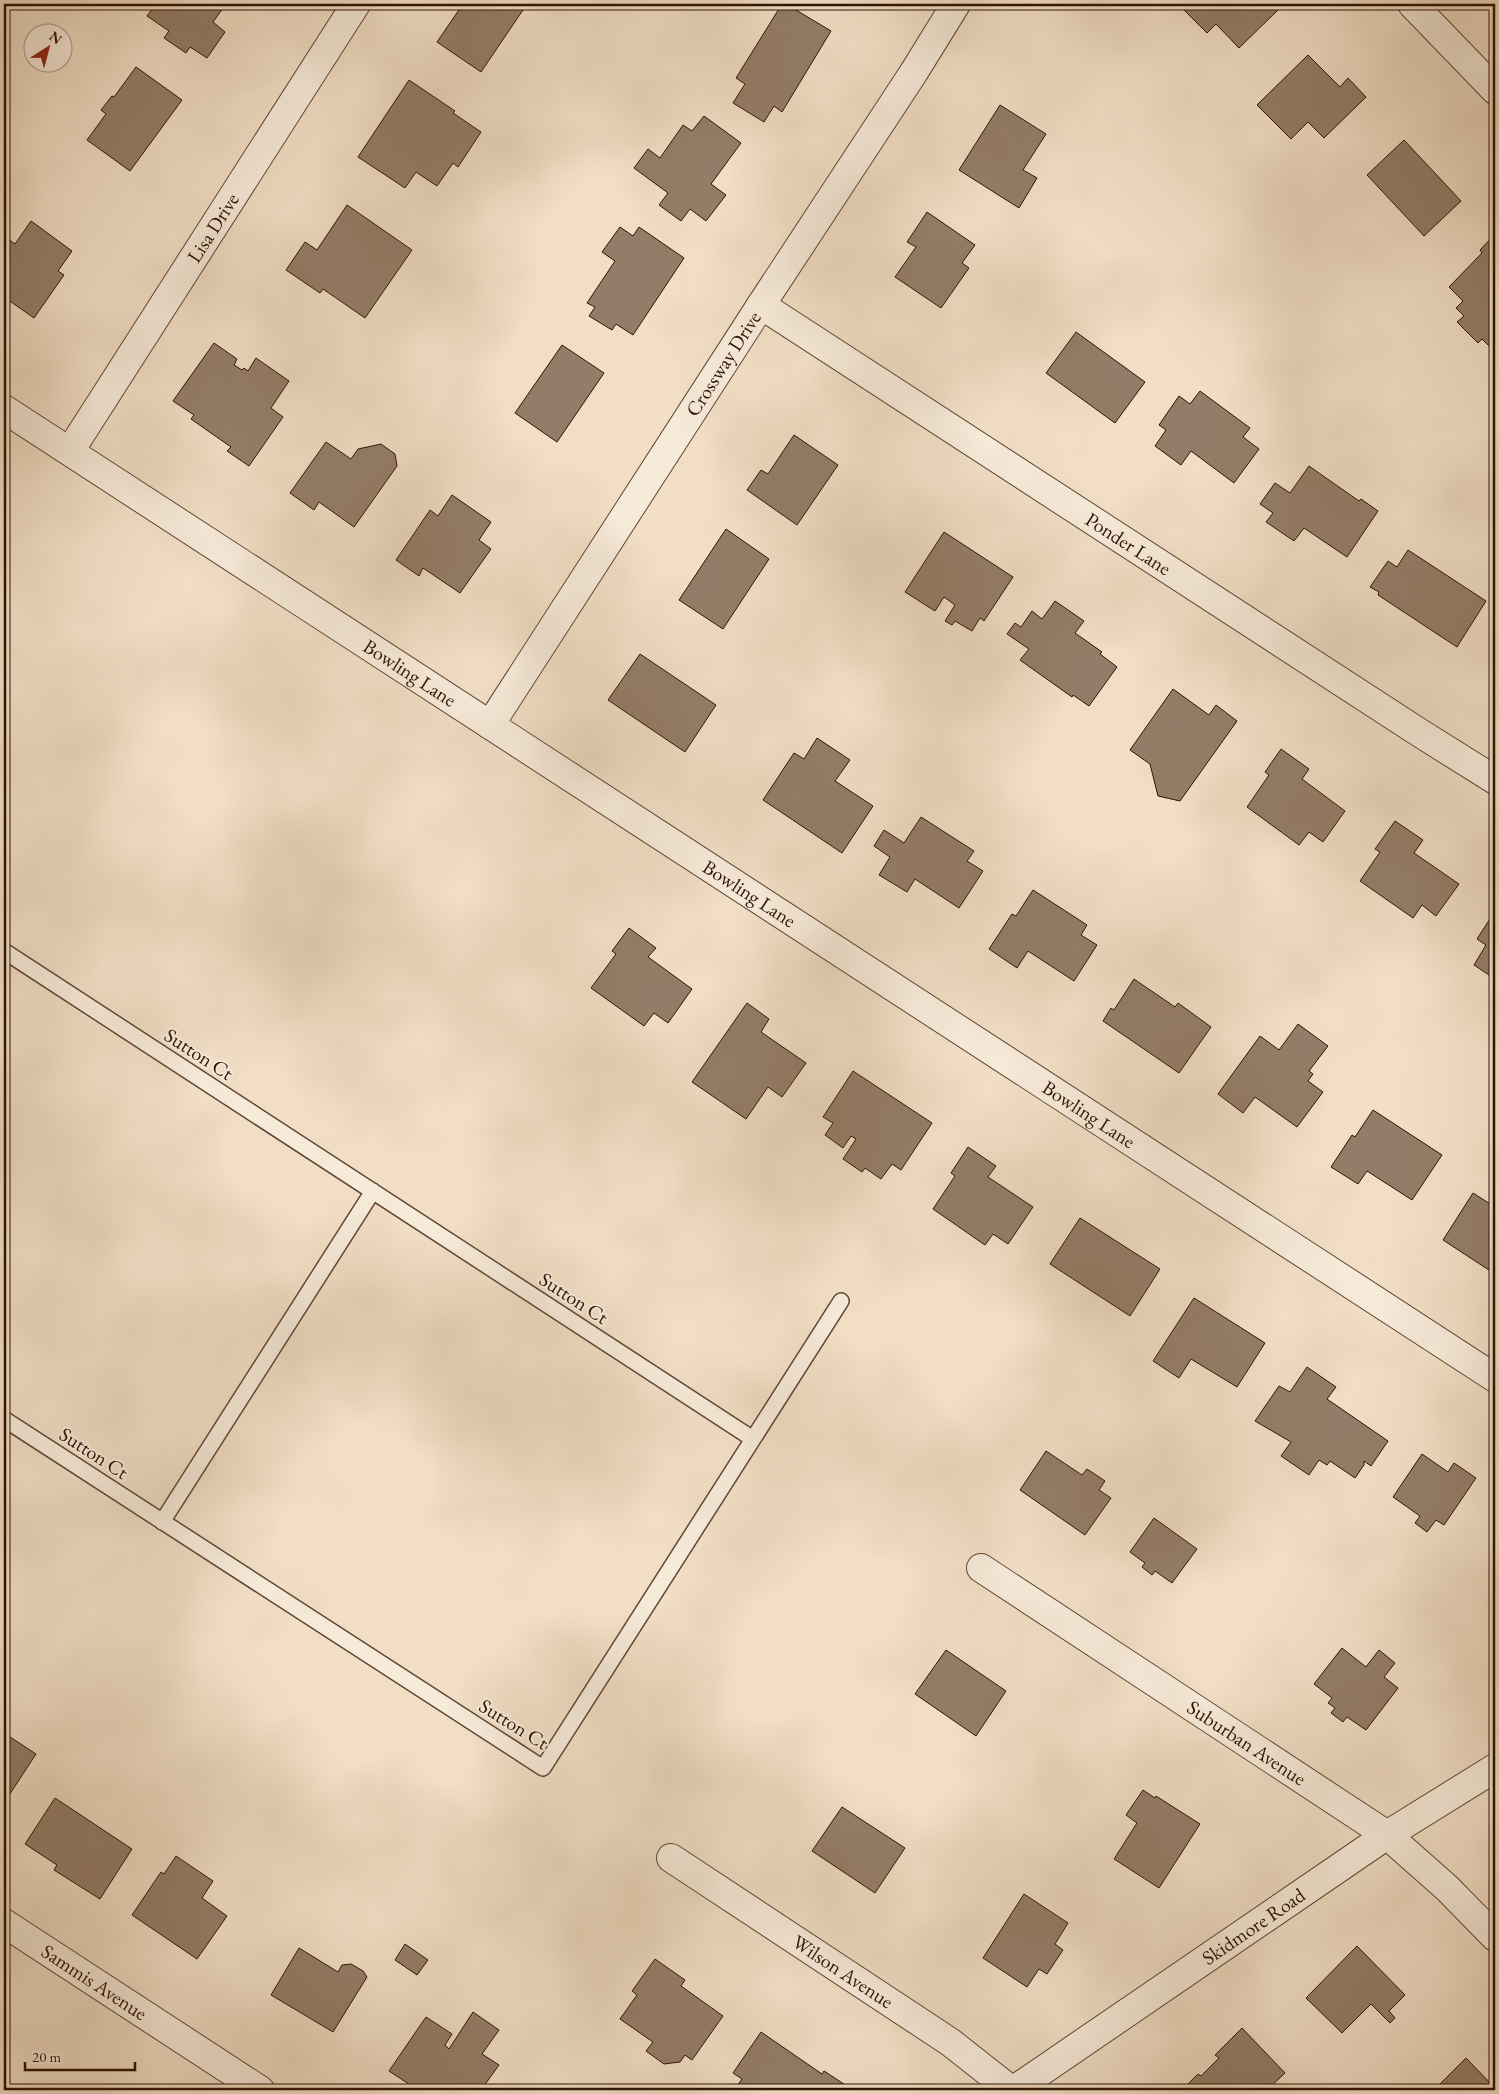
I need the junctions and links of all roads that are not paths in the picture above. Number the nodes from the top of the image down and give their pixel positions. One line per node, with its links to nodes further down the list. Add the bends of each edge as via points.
1 (356, 4): 7 (street, Lisa Drive)
2 (956, 4): 5 (street, Crossway Drive)
3 (1412, 4): 4 (street)
4 (1495, 90)
5 (761, 305): 8 (street, Crossway Drive); 9 (street, Ponder Lane)
6 (4, 409): 7 (street, Bowling Lane)
7 (70, 451): 8 (street, Bowling Lane)
8 (490, 725): 13 (street, Bowling Lane)
9 (1495, 780)
10 (4, 951): 11 (lane, Sutton Ct)
11 (373, 1191): 15 (lane, Sutton Ct); 16 (lane)
12 (841, 1301): 15 (lane, Sutton Ct)
13 (1495, 1378)
14 (4, 1419): 16 (lane, Sutton Ct)
15 (753, 1439): 16 (lane, Sutton Ct, via 543,1768)
16 (162, 1522)
17 (981, 1568): 19 (street, Suburban Avenue)
18 (1495, 1768): 19 (street, Skidmore Road)
19 (1387, 1835): 22 (street, Suburban Avenue, via 1447,1888); 24 (street, Skidmore Road)
20 (671, 1858): 24 (street, Wilson Avenue, via 950,2042)
21 (4, 1923): 23 (street, Sammis Avenue)
22 (1495, 1937)
23 (260, 2090)
24 (1012, 2090)

